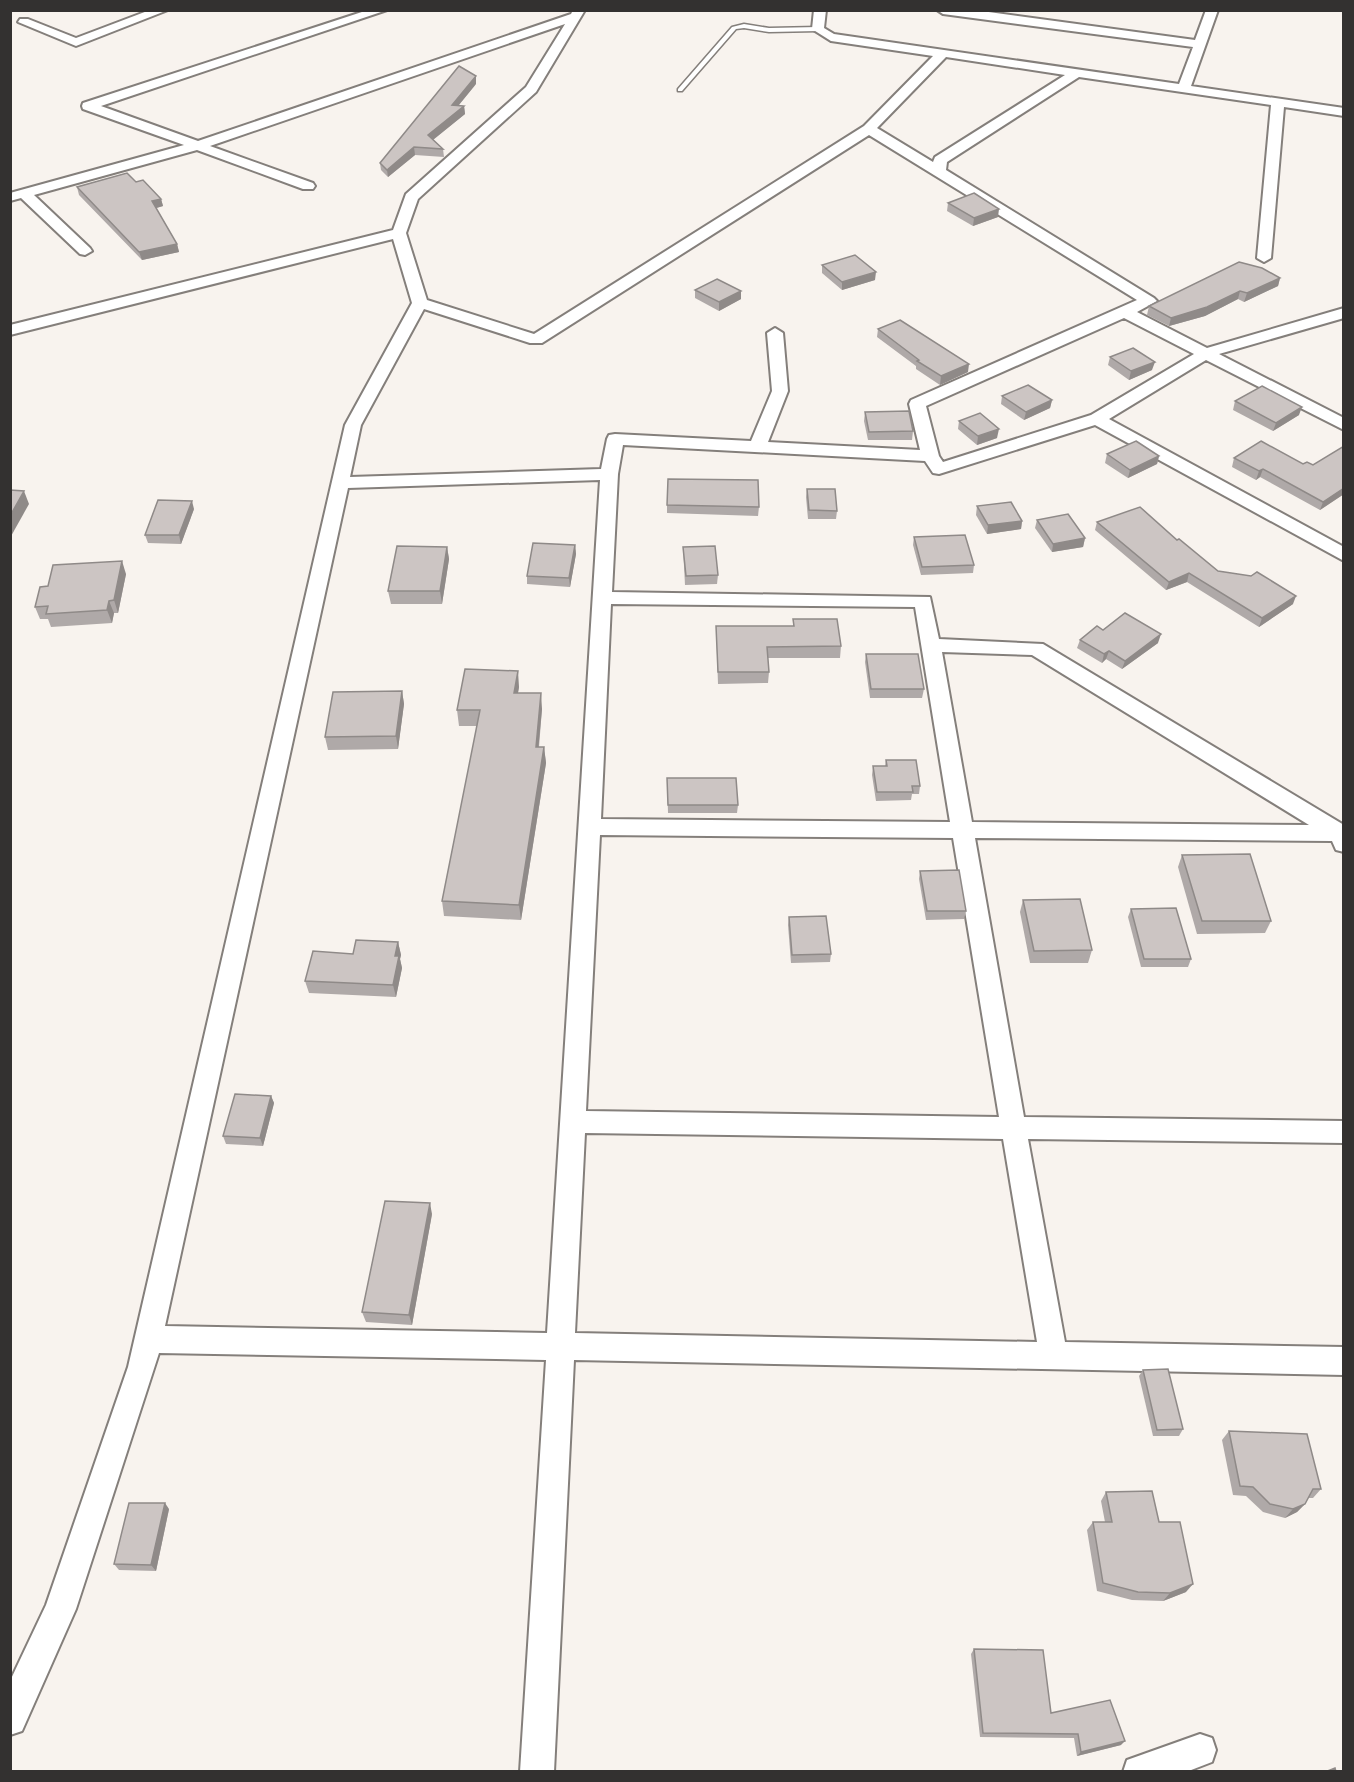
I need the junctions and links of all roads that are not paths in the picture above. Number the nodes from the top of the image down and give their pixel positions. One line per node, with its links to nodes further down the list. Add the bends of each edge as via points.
1 (162, 10): 7 (street, via 76,42)
2 (381, 10): 17 (street, via 88,106)
3 (820, 10): 8 (street)
4 (943, 10): 9 (street)
5 (1212, 10): 9 (street)
6 (577, 13): 17 (street); 21 (street, via 531,89 411,197)
7 (24, 22)
8 (818, 29): 10 (street, via 831,37); 13 (lane, via 734,28)
9 (1200, 44): 12 (street)
10 (943, 54): 11 (street); 16 (street)
11 (1077, 73): 12 (street); 18 (street, via 940,160)
12 (1184, 89): 14 (street)
13 (680, 90)
14 (1278, 103): 15 (street); 23 (street)
15 (1344, 112)
16 (869, 129): 18 (street); 24 (street, via 536,340)
17 (197, 146): 19 (street); 20 (street)
18 (939, 172): 25 (street, via 1149,301)
19 (308, 186)
20 (17, 195): 22 (street)
21 (399, 233): 24 (street); 27 (street)
22 (85, 251)
23 (1264, 258)
24 (420, 303): 35 (street, via 352,425)
25 (1125, 312): 29 (street); 33 (street, via 917,404)
26 (1344, 313): 29 (street)
27 (10, 330)
28 (775, 333): 32 (street, via 780,391)
29 (1206, 353): 30 (street); 31 (street)
30 (1097, 419): 33 (street, via 939,470); 36 (street)
31 (1344, 425)
32 (757, 447): 33 (street); 34 (street, via 615,439)
33 (930, 456)
34 (609, 474): 35 (street); 37 (street)
35 (340, 483): 45 (street)
36 (1344, 555)
37 (602, 598): 38 (street, via 923,602); 39 (street)
38 (931, 645): 40 (street); 41 (street, via 1036,649)
39 (589, 827): 40 (street); 42 (street)
40 (964, 830): 41 (street); 43 (street)
41 (1342, 837)
42 (572, 1122): 43 (street); 46 (street)
43 (1014, 1127): 44 (street); 47 (street)
44 (1344, 1132)
45 (148, 1339): 46 (street); 49 (street, via 60,1609)
46 (560, 1347): 47 (street); 51 (street)
47 (1053, 1356): 48 (street)
48 (1344, 1361)
49 (10, 1719)
50 (1200, 1750): 52 (street)
51 (537, 1772)
52 (1139, 1772)

